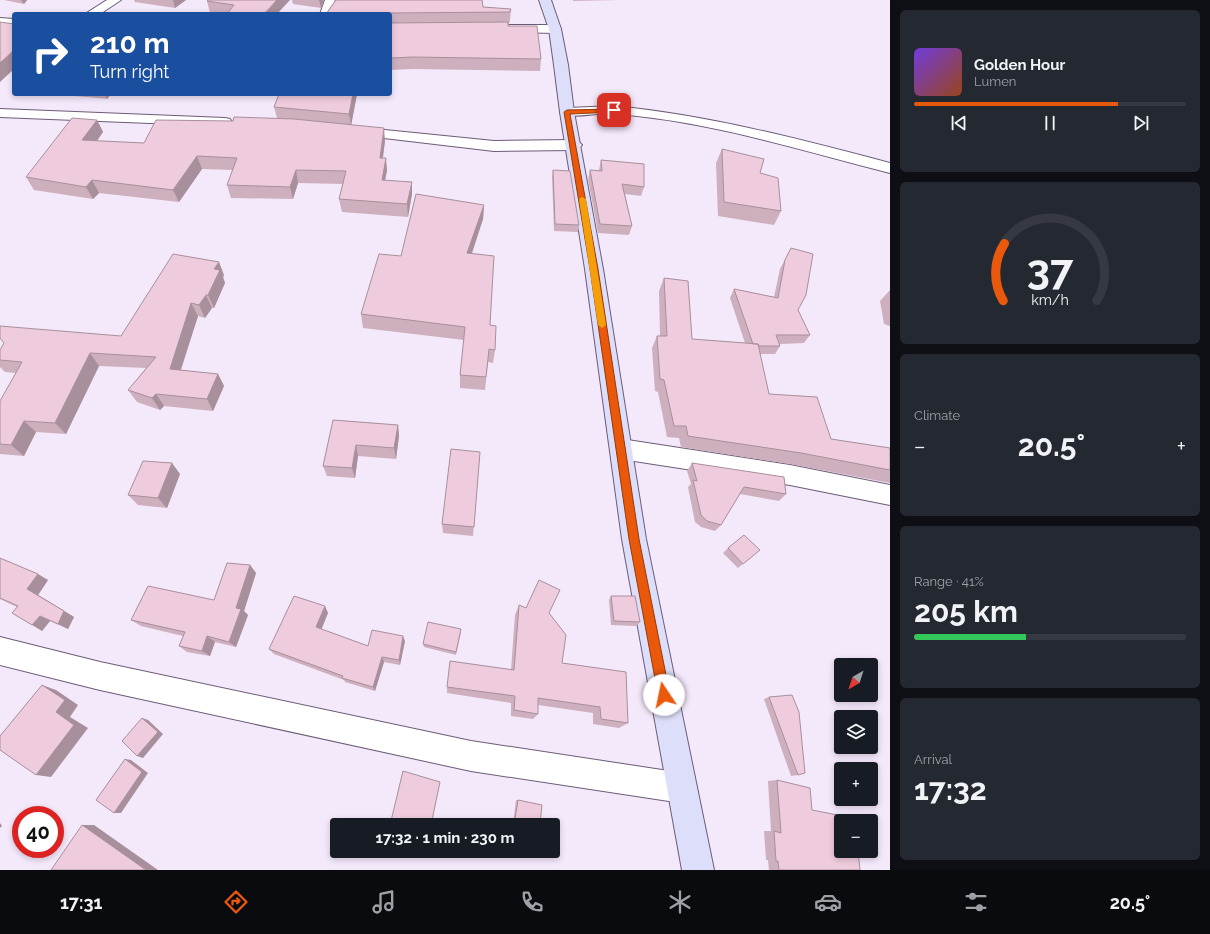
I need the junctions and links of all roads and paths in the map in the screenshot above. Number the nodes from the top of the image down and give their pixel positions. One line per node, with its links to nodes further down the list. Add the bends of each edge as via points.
1 (115, 0): 4 (street)
2 (331, 0): 5 (street)
3 (545, 0): 8 (street)
4 (94, 12)
5 (327, 12)
6 (0, 22): 7 (street)
7 (12, 23)
8 (555, 29): 9 (street); 10 (street)
9 (492, 30)
10 (567, 112): 14 (street); 15 (street, via 614,110 662,115 823,150)
11 (0, 113): 12 (street)
12 (237, 122)
13 (344, 130): 14 (street, via 494,146)
14 (574, 145): 16 (street)
15 (890, 168)
16 (621, 449): 17 (street, via 763,471); 19 (street, via 634,539)
17 (890, 495)
18 (0, 651): 19 (street, via 100,676 472,756)
19 (682, 788): 20 (street)
20 (698, 870)

